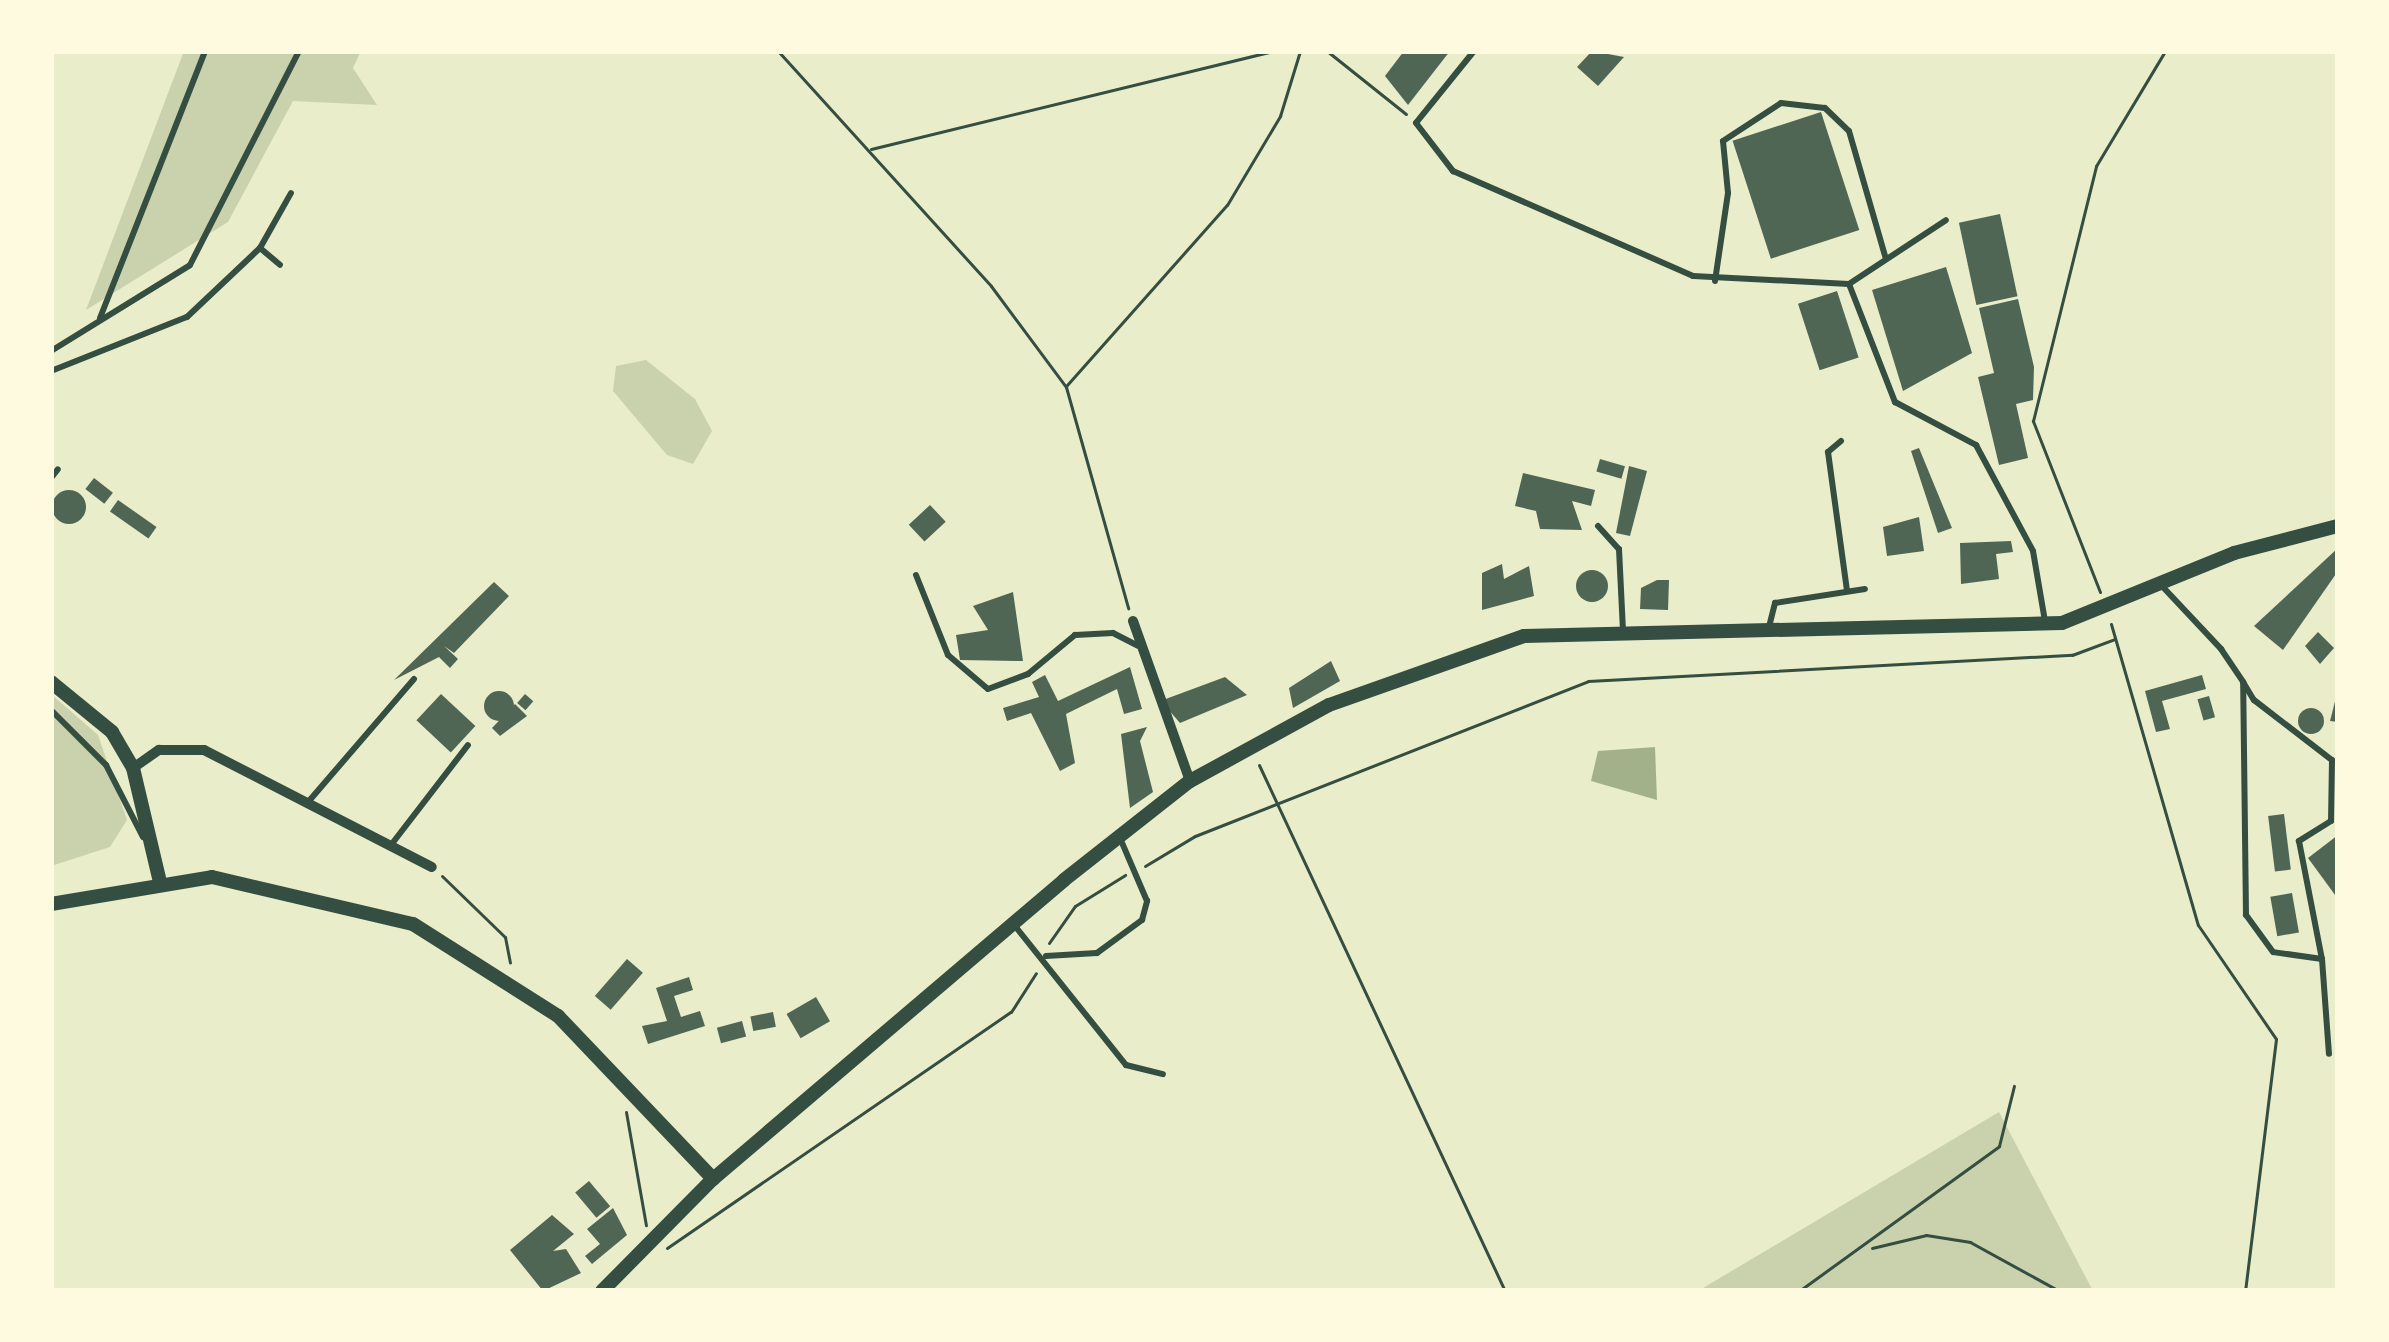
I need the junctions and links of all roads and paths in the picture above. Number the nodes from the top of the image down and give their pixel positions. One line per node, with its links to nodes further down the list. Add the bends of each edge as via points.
1 (205, 51): 18 (lane)
2 (299, 51): 18 (lane, via 190,265 163,291)
3 (778, 51): 10 (path)
4 (1272, 51): 10 (path)
5 (1300, 51): 21 (path, via 1280,116 1227,205)
6 (1327, 51): 9 (path)
7 (1474, 51): 9 (lane)
8 (2165, 51): 31 (path, via 2096,166 2033,421)
9 (1416, 123): 16 (lane, via 1453,171 1587,236)
10 (871, 149): 21 (path)
11 (290, 193): 13 (lane)
12 (1946, 220): 14 (lane)
13 (260, 248): 15 (lane); 20 (lane, via 187,317)
14 (1886, 260): 16 (lane, via 1849,130 1825,107 1781,104 1723,141 1729,193); 17 (lane)
15 (280, 265)
16 (1715, 281): 17 (lane)
17 (1849, 284): 33 (lane, via 1895,402 1976,445 2033,551)
18 (100, 318): 19 (lane)
19 (51, 351)
20 (51, 371)
21 (1066, 387): 32 (path)
22 (1840, 441): 30 (lane, via 1828,452)
23 (58, 469): 24 (lane)
24 (51, 478)
25 (1598, 526): 35 (lane, via 1619,549)
26 (2338, 526): 28 (street)
27 (916, 575): 37 (lane, via 948,655 988,689 1028,674 1075,635 1113,633)
28 (2161, 586): 31 (street); 40 (lane)
29 (1865, 589): 30 (lane)
30 (1847, 591): 34 (lane, via 1775,603)
31 (2107, 610): 33 (street); 36 (path)
32 (1133, 621): 37 (street)
33 (2046, 624): 34 (street)
34 (1769, 631): 35 (street)
35 (1623, 634): 42 (street, via 1524,636 1462,653)
36 (2115, 639): 47 (path, via 2072,655 1588,681); 70 (path, via 2198,926 2276,1039)
37 (1138, 646): 45 (street)
38 (414, 680): 46 (lane)
39 (51, 682): 44 (street, via 112,732)
40 (2243, 682): 57 (lane, via 2246,915 2273,952); 57 (lane, via 2296,742 2332,760 2331,821 2299,841)
41 (51, 710): 50 (lane, via 106,765)
42 (1249, 743): 45 (street); 47 (path)
43 (468, 745): 49 (lane)
44 (133, 767): 46 (street, via 159,750 204,750); 50 (street)
45 (1190, 781): 48 (street)
46 (309, 801): 49 (street)
47 (1277, 802): 52 (path); 67 (path)
48 (1119, 836): 52 (lane); 55 (street)
49 (391, 844): 51 (street)
50 (148, 845): 53 (street)
51 (432, 867): 58 (path, via 513,948)
52 (1136, 871): 56 (path, via 1075,906); 56 (lane, via 1147,902 1126,937 1078,957)
53 (159, 878): 54 (street); 58 (street, via 271,884 351,904)
54 (51, 904)
55 (1012, 924): 56 (lane); 63 (street)
56 (1042, 954): 60 (lane, via 1126,1065); 64 (path, via 1012,1012 671,1249)
57 (2322, 959): 59 (lane)
58 (507, 974): 62 (street)
59 (2329, 1054)
60 (1163, 1074)
61 (2014, 1086): 65 (path, via 1999,1146)
62 (632, 1095): 63 (street); 64 (path)
63 (713, 1179): 64 (street)
64 (645, 1241): 66 (street)
65 (1870, 1249): 68 (path); 69 (path, via 1926,1235 1970,1242)
66 (602, 1291)
67 (1504, 1291)
68 (1798, 1291)
69 (2059, 1291)
70 (2245, 1291)

